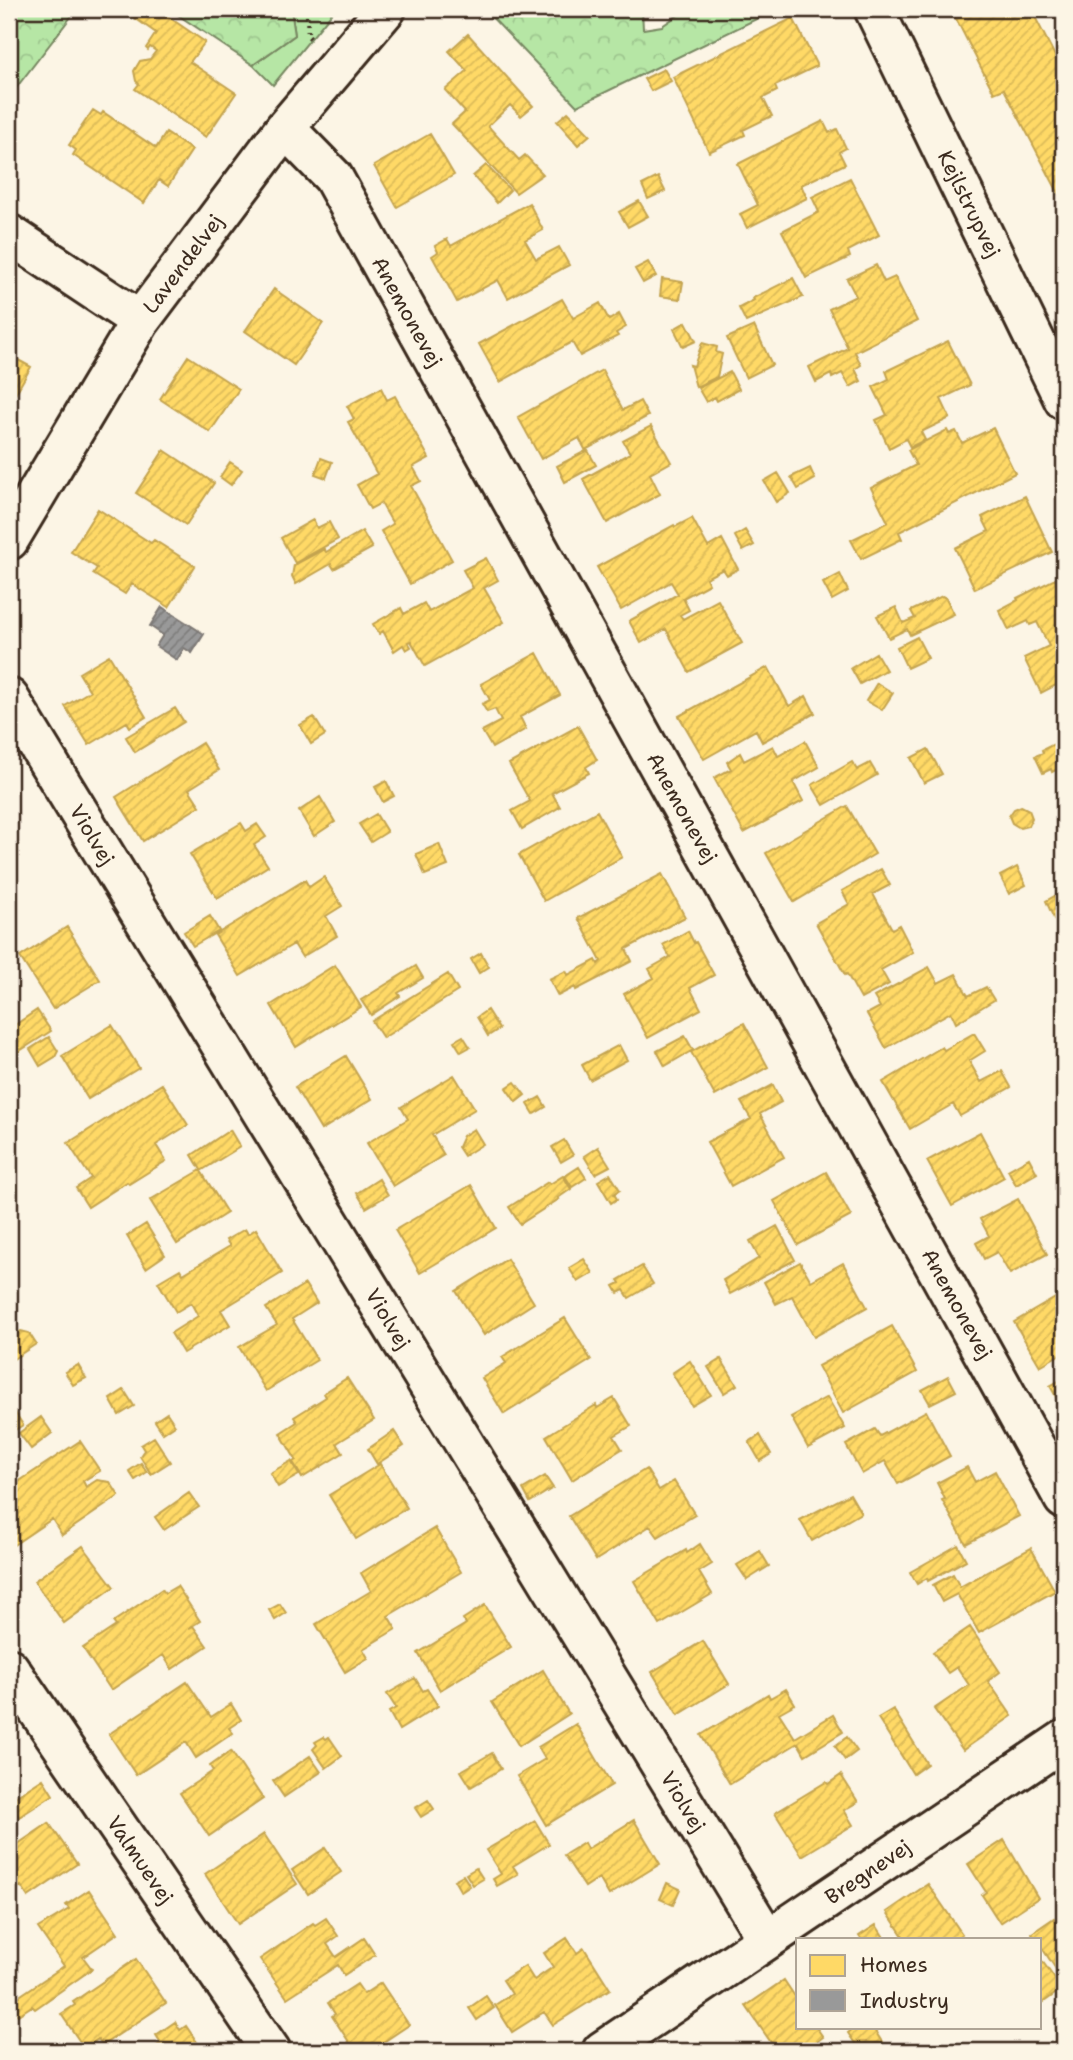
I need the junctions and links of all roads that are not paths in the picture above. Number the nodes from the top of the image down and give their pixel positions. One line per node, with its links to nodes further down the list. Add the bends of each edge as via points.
1 (874, 9): 6 (street, Kejlstrupvej)
2 (380, 11): 3 (street, Lavendelvej)
3 (285, 128): 5 (street, Lavendelvej); 9 (street, Anemonevej, via 333,177)
4 (9, 234): 5 (street)
5 (140, 321): 7 (street, Lavendelvej)
6 (1064, 400)
7 (9, 540)
8 (9, 698): 12 (street, Violvej)
9 (1064, 1499)
10 (9, 1668): 13 (street, Valmuevej)
11 (1064, 1740): 12 (street, Bregnevej)
12 (767, 1939): 14 (street, Bregnevej)
13 (271, 2051)
14 (602, 2051)

